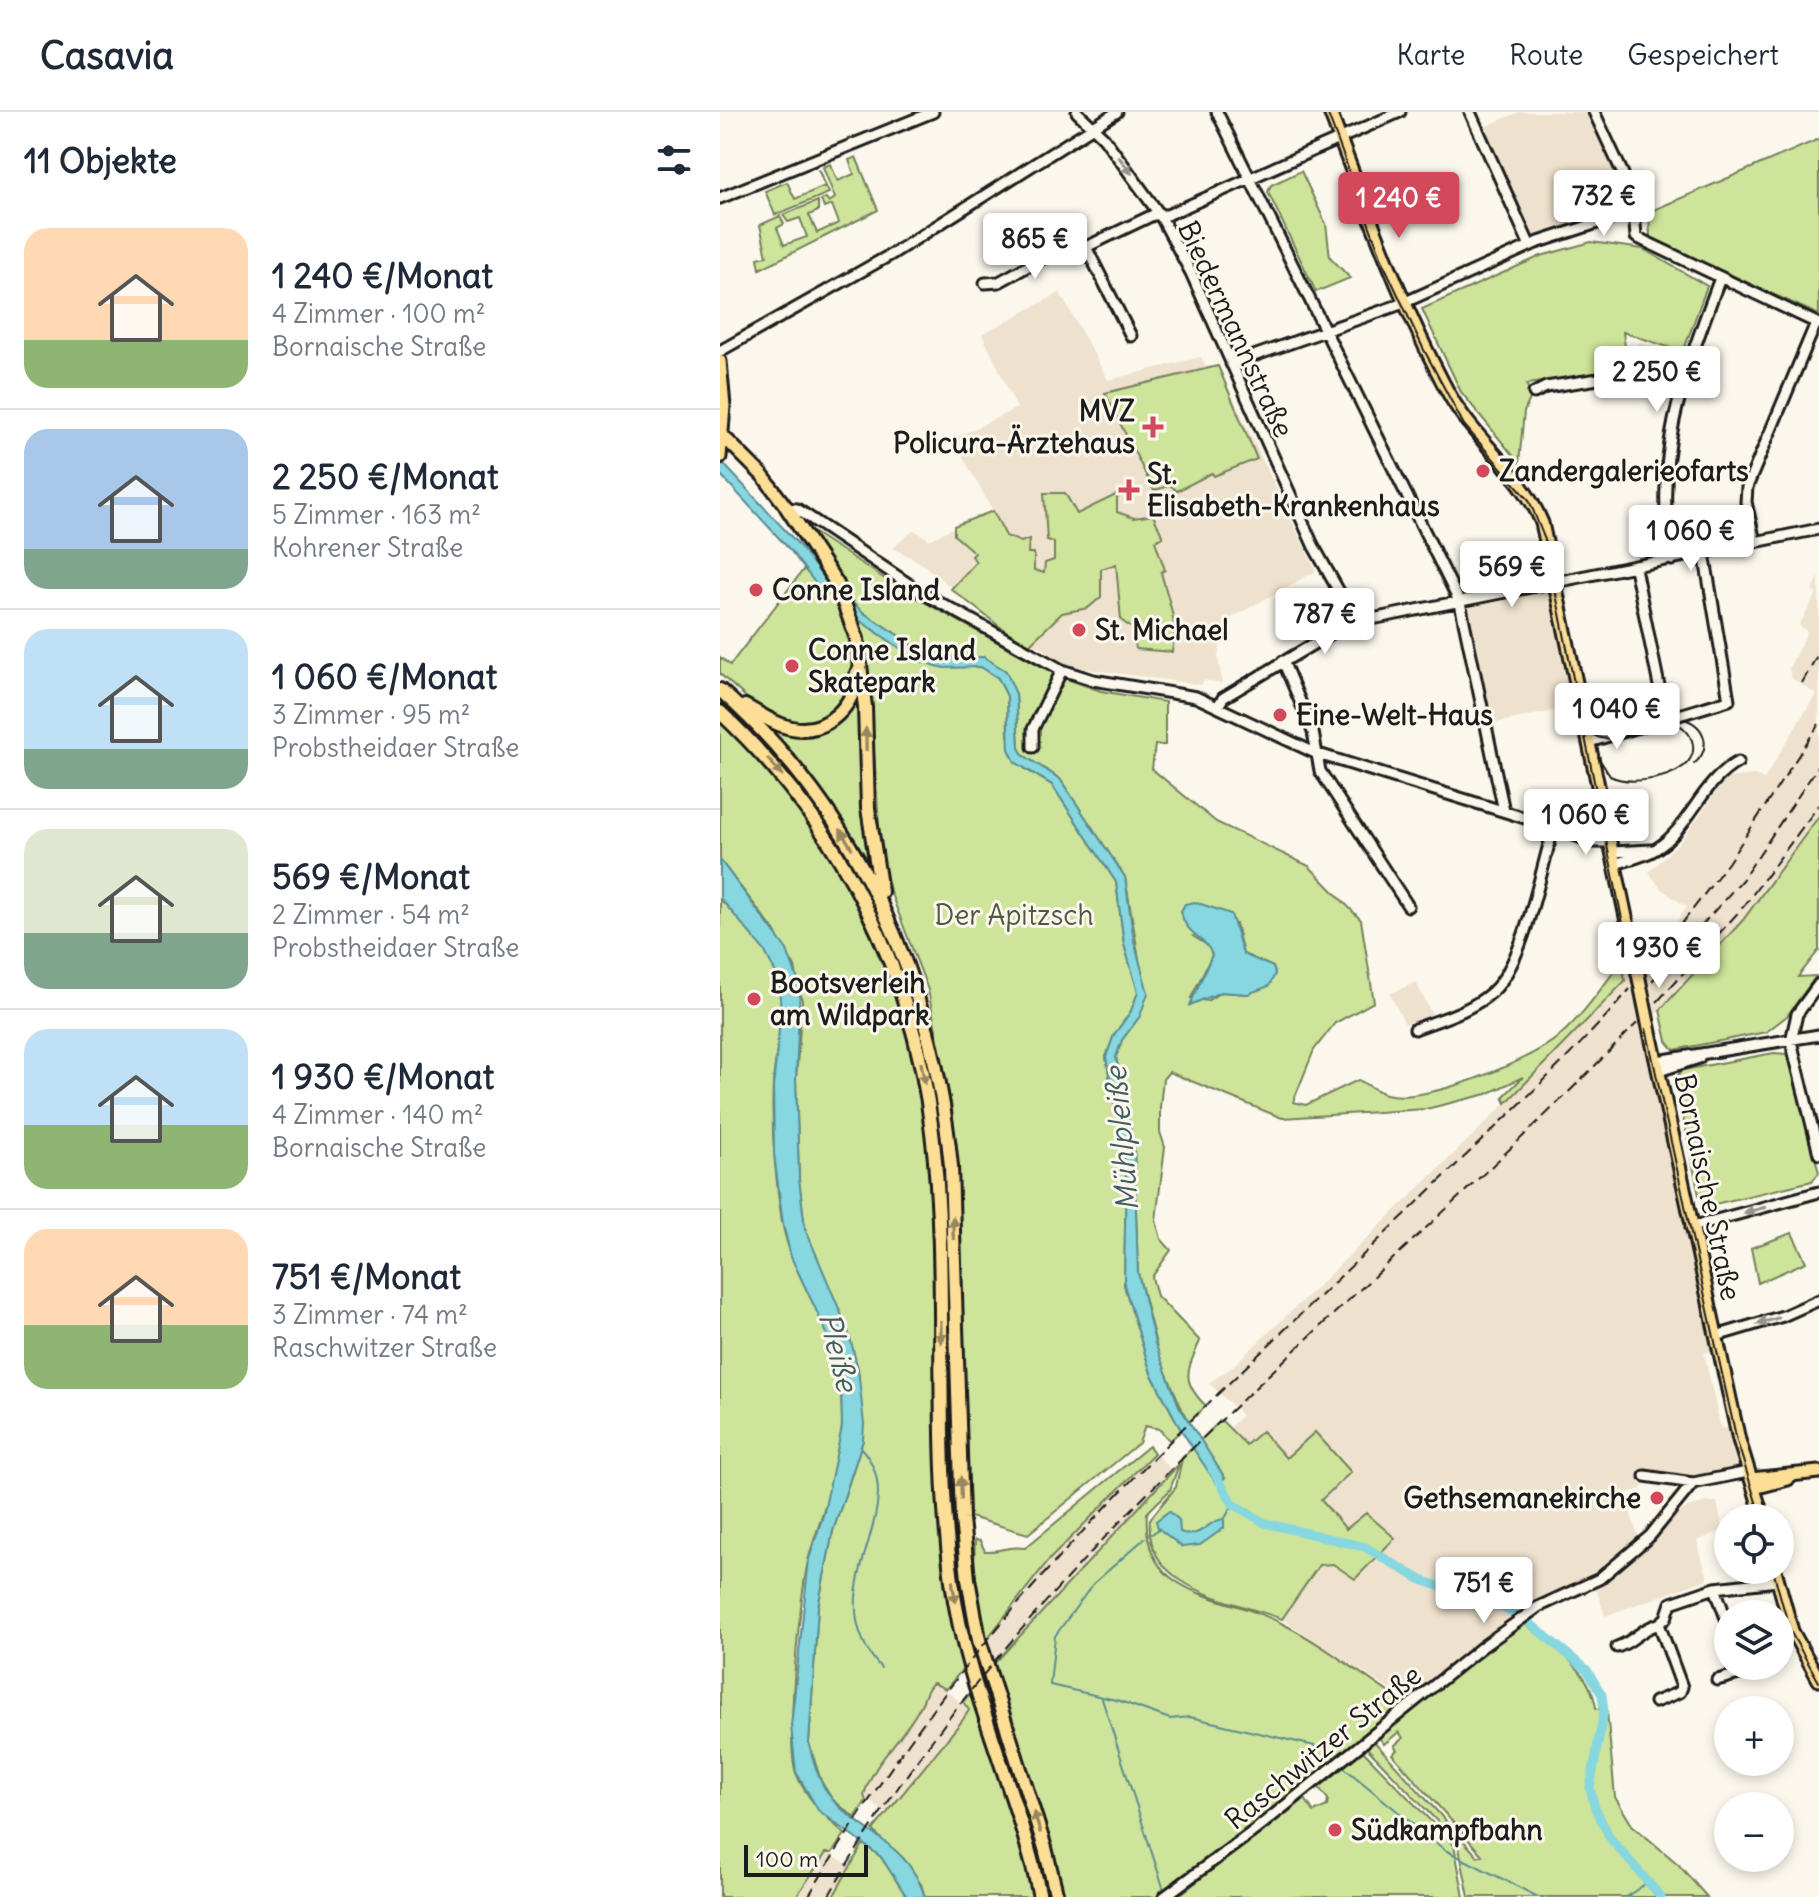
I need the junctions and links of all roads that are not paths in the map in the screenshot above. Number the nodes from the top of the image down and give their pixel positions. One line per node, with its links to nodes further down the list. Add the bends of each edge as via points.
1 (933, 112): 12 (street)
2 (1077, 112): 9 (street, Biedermannstraße)
3 (1117, 112): 9 (street)
4 (1217, 112): 11 (street)
5 (1330, 112): 10 (main road, Bornaische Straße)
6 (1400, 112): 10 (street)
7 (1470, 112): 15 (street)
8 (1594, 112): 13 (street)
9 (1095, 126): 14 (street, Biedermannstraße, one-way to 14); 23 (street, via 849,280)
10 (1340, 139): 11 (street); 19 (main road, Bornaische Straße)
11 (1247, 178): 14 (street); 21 (street)
12 (720, 198)
13 (1633, 206): 15 (street); 17 (street, via 1636,237)
14 (1160, 215): 16 (street); 25 (street, Biedermannstraße)
15 (1530, 246): 19 (street)
16 (1086, 247): 18 (street, via 1074,241 999,282); 22 (street)
17 (1720, 278): 20 (street); 26 (street)
18 (985, 283)
19 (1404, 302): 21 (street); 36 (main road, Bornaische Straße, via 1467,423 1531,499)
20 (1818, 324): 32 (street, via 1747,487)
21 (1326, 331): 25 (street); 37 (street)
22 (1131, 336)
23 (720, 351)
24 (720, 361): 28 (main road)
25 (1231, 364): 38 (street, Biedermannstraße, via 1313,545)
26 (1680, 387): 27 (street, via 1631,374); 34 (street, via 1667,461)
27 (1534, 393)
28 (724, 437): 29 (main road); 30 (main road)
29 (720, 457)
30 (787, 508): 39 (highway, via 837,584); 41 (street, via 919,591)
31 (1819, 529): 32 (street)
32 (1755, 542): 33 (street)
33 (1704, 553): 34 (street); 45 (street, via 1729,700)
34 (1672, 560): 35 (street)
35 (1635, 568): 36 (street); 45 (street)
36 (1557, 582): 37 (street); 46 (main road, Bornaische Straße)
37 (1460, 603): 38 (street); 50 (street)
38 (1356, 622): 40 (street)
39 (859, 648): 42 (highway, via 851,698 836,716 813,727 789,728); 54 (highway, one-way to 39, via 868,808)
40 (1283, 661): 43 (street); 48 (street, via 1313,732)
41 (1062, 670): 43 (street); 47 (street, via 1033,729)
42 (722, 692): 54 (highway, one-way to 42, via 821,801 780,749)
43 (1218, 706): 48 (street)
44 (720, 712): 78 (highway, one-way to 78, via 777,770 828,839 882,939 914,1032 935,1163 945,1514 952,1582 966,1653)
45 (1666, 720): 46 (street)
46 (1589, 742): 52 (main road, Bornaische Straße)
47 (1033, 747)
48 (1315, 753): 50 (street); 53 (street, via 1335,798)
49 (1738, 762): 52 (street, via 1721,771 1655,851)
50 (1504, 811): 51 (street)
51 (1554, 827): 52 (street); 56 (street, via 1508,974 1481,1001)
52 (1611, 847): 59 (main road, Bornaische Straße, bridge)
53 (1408, 906)
54 (884, 907): 79 (highway, one-way to 54, via 973,1612 962,1519 946,1112 920,998)
55 (1819, 984): 58 (street, via 1797,1014)
56 (1415, 1029)
57 (1819, 1035): 58 (street)
58 (1791, 1041): 59 (street); 60 (street)
59 (1658, 1066): 62 (main road, Bornaische Straße)
60 (1819, 1154)
61 (1819, 1192): 62 (street, one-way to 62)
62 (1691, 1227): 64 (main road, Bornaische Straße)
63 (1819, 1300): 64 (street, one-way to 64)
64 (1716, 1336): 67 (main road, Bornaische Straße)
65 (1819, 1472): 67 (main road)
66 (1645, 1476): 68 (street)
67 (1751, 1480): 68 (street); 69 (main road, Bornaische Straße)
68 (1693, 1483): 80 (street, Raschwitzer Straße, via 1650,1536 1618,1564 1515,1622)
69 (1759, 1504)
70 (1735, 1584): 72 (street)
71 (1778, 1584): 76 (main road, via 1792,1631)
72 (1715, 1588): 73 (street); 74 (street, via 1671,1603)
73 (1719, 1600)
74 (1659, 1624): 75 (street, via 1645,1627); 77 (street, via 1682,1687)
75 (1617, 1647)
76 (1819, 1680)
77 (1655, 1702)
78 (1040, 1897)
79 (1057, 1897)
80 (1164, 1897)

